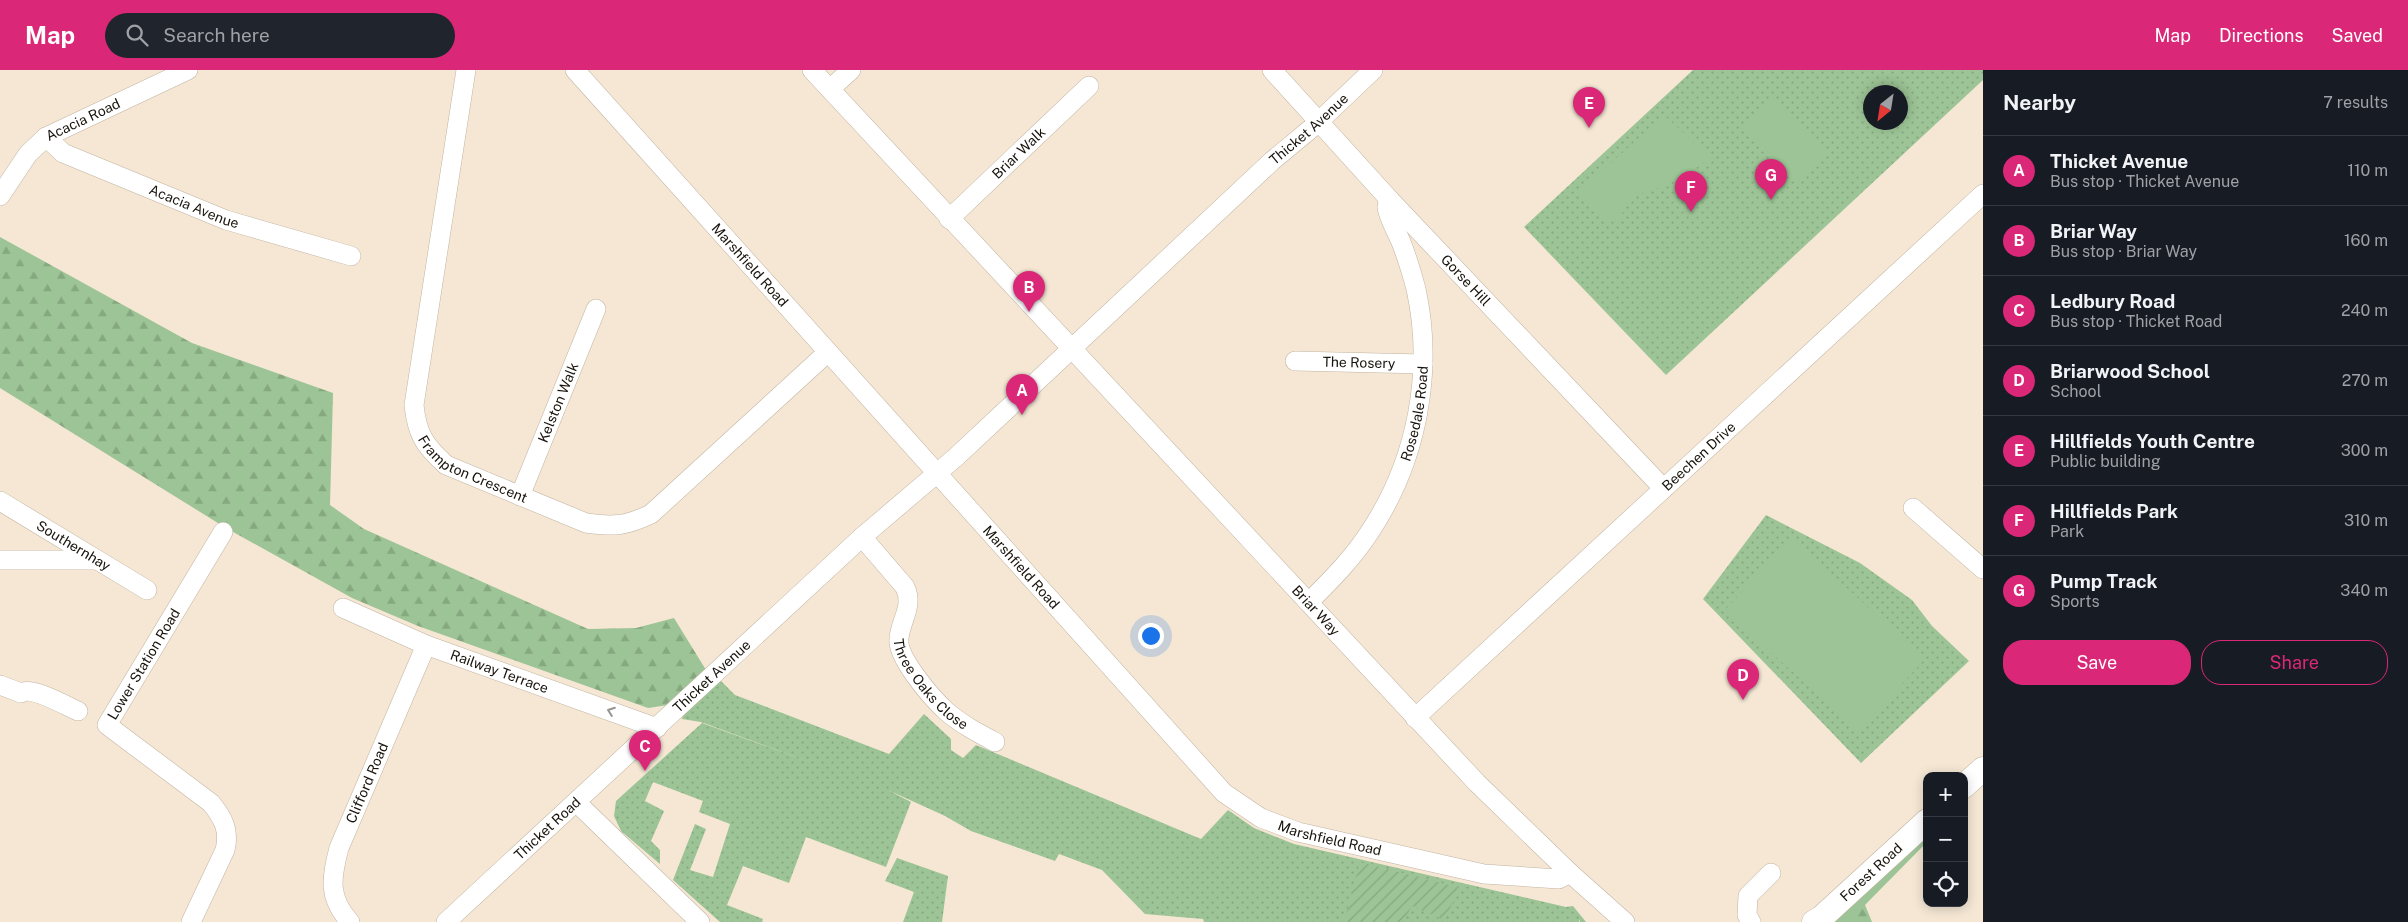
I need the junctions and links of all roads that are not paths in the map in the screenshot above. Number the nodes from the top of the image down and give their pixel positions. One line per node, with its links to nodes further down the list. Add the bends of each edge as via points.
1 (188, 70): 11 (street, Acacia Road)
2 (466, 70): 25 (street, Frampton Crescent, via 414,405 416,427 428,449 446,465)
3 (575, 70): 20 (street, Marshfield Road)
4 (812, 70): 9 (street, Briar Way)
5 (851, 70): 9 (street)
6 (1373, 70): 10 (street, Thicket Avenue)
7 (1276, 72): 10 (street, Gorse Hill)
8 (1088, 86): 16 (street, Briar Walk)
9 (830, 90): 16 (street, Briar Way)
10 (1319, 122): 15 (street, Gorse Hill); 19 (street, Thicket Avenue, via 1272,161)
11 (46, 137): 12 (street, Acacia Road); 17 (street, Acacia Avenue, via 63,153 226,220)
12 (6, 170): 14 (street, Acacia Road)
13 (1983, 194): 24 (street, Beechen Drive)
14 (0, 196)
15 (1389, 199): 22 (street, Rosedale Road, via 1387,207 1416,289 1422,325); 24 (street, Gorse Hill)
16 (949, 219): 19 (street, Briar Way)
17 (351, 256)
18 (596, 309): 25 (street, Kelston Walk)
19 (1070, 349): 23 (street, Thicket Avenue); 34 (street, Briar Way)
20 (828, 352): 23 (street, Marshfield Road); 25 (street, Frampton Crescent, via 651,514 629,525 586,523)
21 (1294, 361): 22 (street, The Rosery)
22 (1423, 364): 34 (street, Rosedale Road, via 1412,442 1394,489 1371,530 1344,567)
23 (936, 473): 29 (street, Thicket Avenue); 46 (street, Marshfield Road, via 1224,793 1261,818 1298,832 1484,874 1559,879)
24 (1664, 488): 39 (street, Beechen Drive)
25 (520, 496)
26 (0, 501): 31 (street, Southernhay)
27 (1914, 508): 32 (street)
28 (223, 532): 48 (street, Lower Station Road, via 107,724 211,803 222,816 229,837 226,850)
29 (862, 537): 40 (street, Thicket Avenue); 41 (street, Three Oaks Close, via 909,596 898,647 904,662 945,710)
30 (0, 560): 31 (street)
31 (97, 560): 33 (street, Southernhay)
32 (1983, 569)
33 (147, 590)
34 (1309, 602): 39 (street, Briar Way)
35 (343, 608): 36 (street, Railway Terrace)
36 (426, 645): 40 (street, Railway Terrace, one-way to 36); 49 (street, Clifford Road, via 339,848 333,892 338,909)
37 (0, 685): 38 (street, via 21,693 34,692)
38 (78, 711)
39 (1415, 718): 46 (street, Briar Way, via 1483,790)
40 (658, 727): 44 (street, Thicket Road)
41 (995, 742)
42 (1983, 769): 43 (main road)
43 (1968, 782)
44 (576, 802): 50 (street, Thicket Road); 51 (street)
45 (1923, 825): 54 (main road, Forest Road)
46 (1570, 873): 52 (street, Briar Way)
47 (1771, 873): 53 (street, via 1748,896 1747,915)
48 (191, 922)
49 (350, 922)
50 (446, 922)
51 (700, 922)
52 (1625, 922)
53 (1751, 922)
54 (1814, 922)

